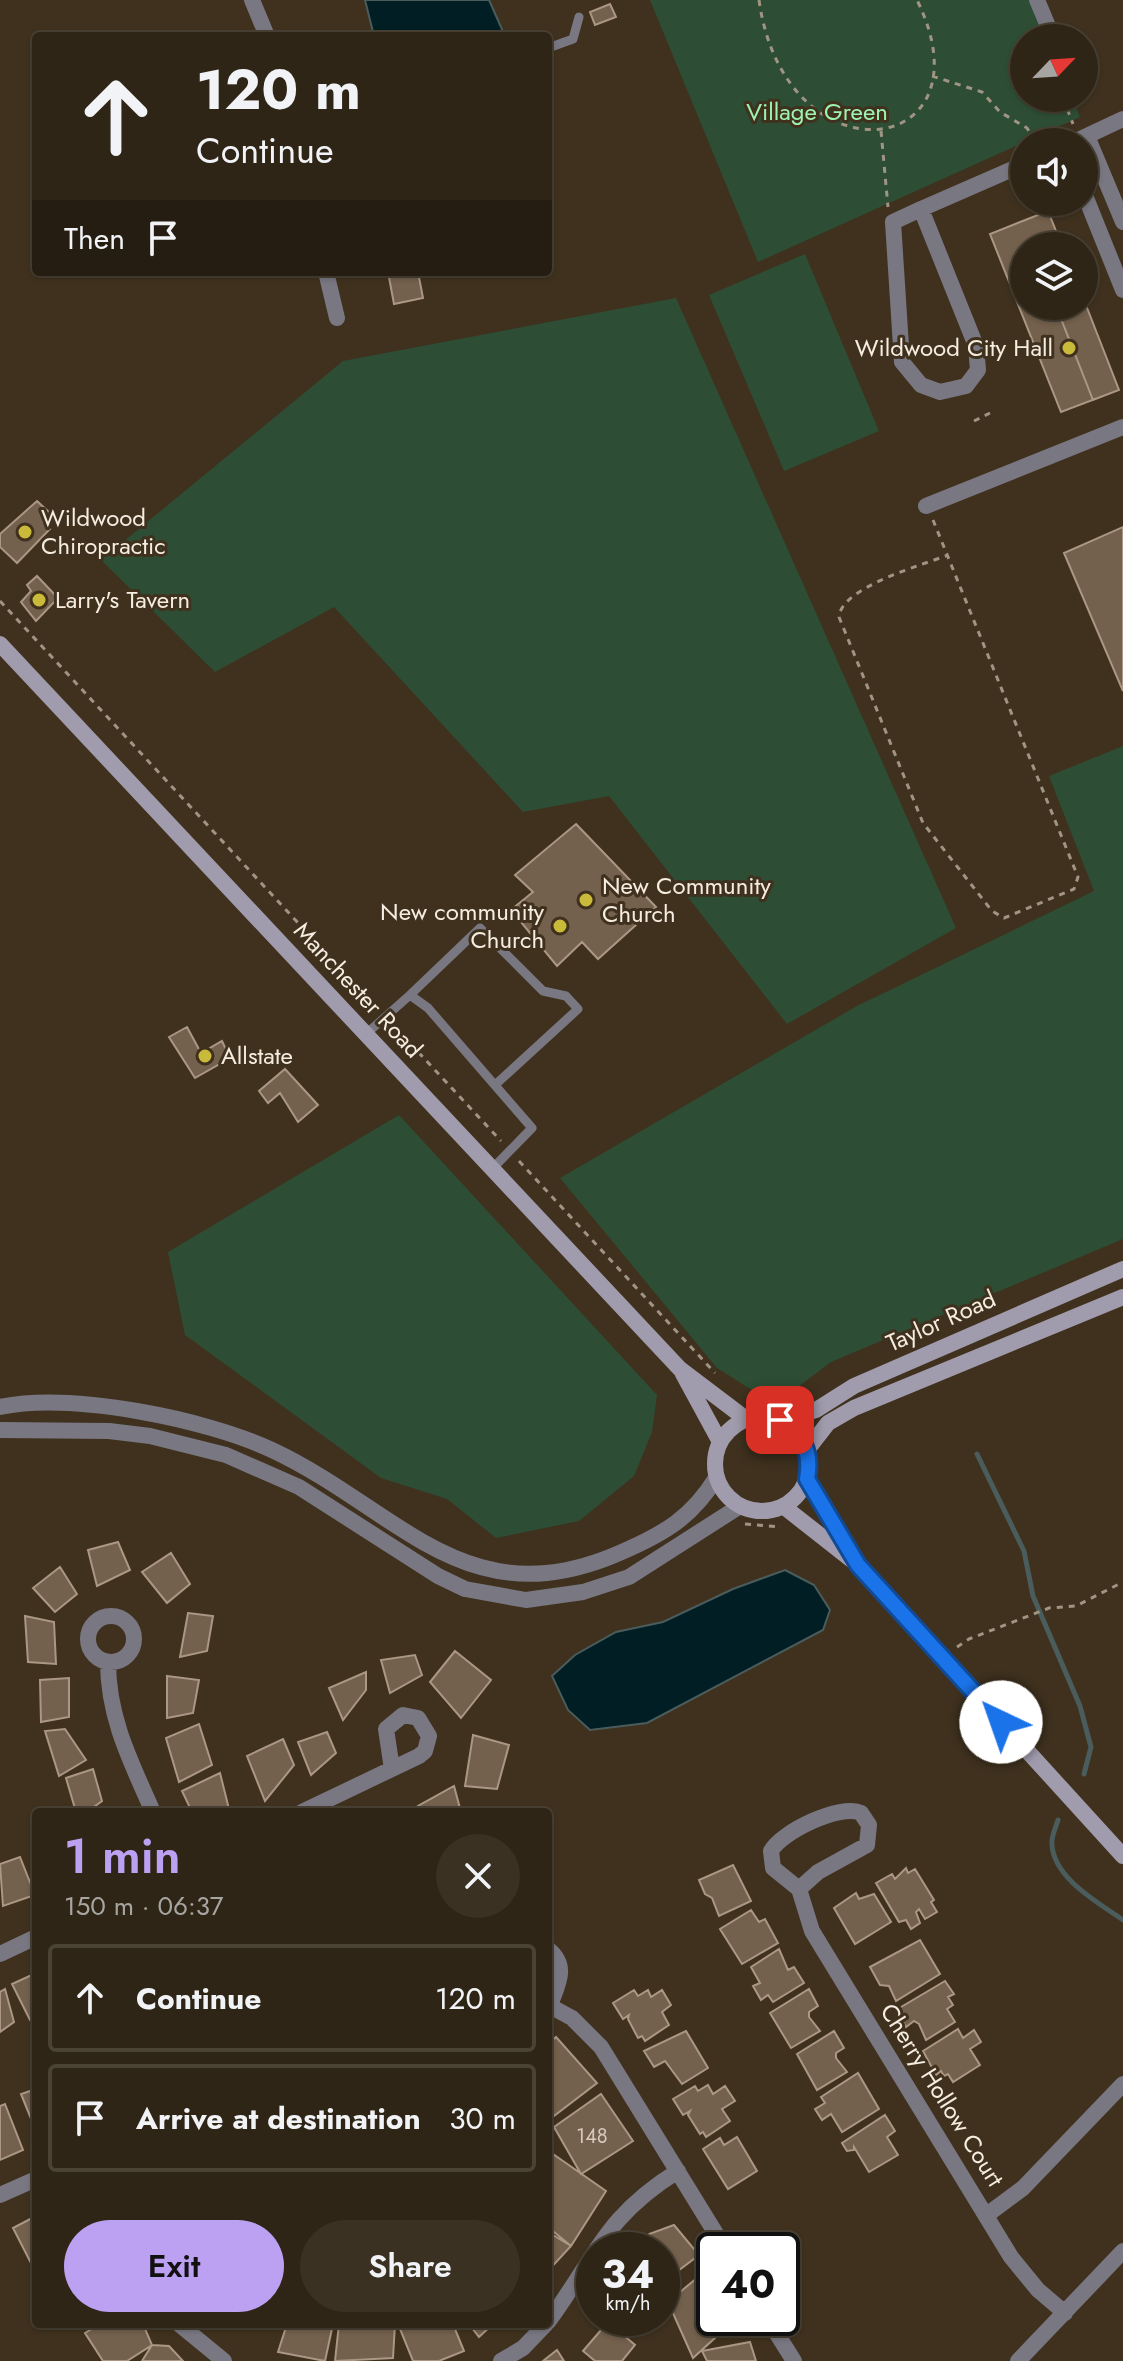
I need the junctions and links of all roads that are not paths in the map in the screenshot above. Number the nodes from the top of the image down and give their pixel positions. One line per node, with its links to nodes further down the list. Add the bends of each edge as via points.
1 (252, 0): 5 (street)
2 (1037, 0): 4 (street)
3 (579, 17): 6 (lane, via 573,39)
4 (1047, 24)
5 (265, 32)
6 (552, 47)
7 (1123, 119): 8 (street)
8 (1098, 131)
9 (1010, 170): 11 (street)
10 (1098, 174): 13 (street)
11 (921, 209): 11 (street, via 976,346 978,370 966,386 940,392 921,385 902,362 893,222)
12 (1093, 216): 15 (street)
13 (1123, 222)
14 (327, 276): 16 (street)
15 (1123, 290)
16 (337, 318)
17 (1123, 427): 18 (street)
18 (926, 506)
19 (0, 644): 21 (street, Manchester Road)
20 (410, 995): 21 (lane); 22 (lane, via 428,1008); 22 (lane, via 480,928 543,991 559,992 578,1009)
21 (366, 1034): 23 (street, Manchester Road)
22 (495, 1085): 23 (lane, via 532,1128)
23 (492, 1169): 26 (street, Manchester Road)
24 (1122, 1273): 28 (street, Taylor Road, via 854,1386 816,1410)
25 (1123, 1297): 32 (street, Taylor Road, via 854,1408 828,1423)
26 (680, 1369): 29 (street, Manchester Road); 31 (street, Manchester Road)
27 (0, 1407): 37 (street, via 38,1402 109,1409 189,1421 229,1434 271,1449 319,1476)
28 (779, 1412): 29 (street); 32 (street)
29 (746, 1419): 31 (street, via 732,1426)
30 (0, 1430): 38 (street, via 109,1431 226,1455 311,1494)
31 (720, 1442): 33 (street)
32 (807, 1450): 34 (street)
33 (716, 1478): 36 (street); 37 (street, via 699,1506 673,1526 586,1566 546,1573 497,1572)
34 (807, 1479): 35 (street, via 799,1497); 39 (street)
35 (783, 1506): 36 (street); 39 (street)
36 (740, 1515): 38 (street, via 629,1577 561,1596 526,1600 465,1589)
37 (423, 1545): 38 (street)
38 (413, 1562)
39 (858, 1565): 44 (street)
40 (108, 1662): 42 (street, via 114,1721)
41 (392, 1769): 43 (street)
42 (151, 1808)
43 (310, 1808)
44 (1123, 1856)
45 (799, 1889): 45 (street, Cherry Hollow Court, via 773,1868 771,1851 779,1839 842,1810 861,1813 869,1825 867,1845); 55 (street, Cherry Hollow Court, via 812,1931)
46 (32, 1939): 48 (street)
47 (552, 1952): 49 (street, via 562,1972)
48 (0, 1954)
49 (552, 1997)
50 (552, 2007): 52 (street, via 601,2047)
51 (1123, 2084): 55 (street, via 1023,2188)
52 (678, 2171): 56 (street); 59 (street, via 612,2224)
53 (32, 2181): 54 (street)
54 (0, 2195)
55 (988, 2214): 58 (street, Cherry Hollow Court, via 1023,2274)
56 (715, 2232)
57 (1123, 2251): 58 (street)
58 (1065, 2313): 66 (street)
59 (552, 2315)
60 (184, 2328): 63 (street)
61 (542, 2328): 64 (street)
62 (778, 2336): 65 (street)
63 (224, 2361)
64 (501, 2361)
65 (794, 2361)
66 (1018, 2361)

